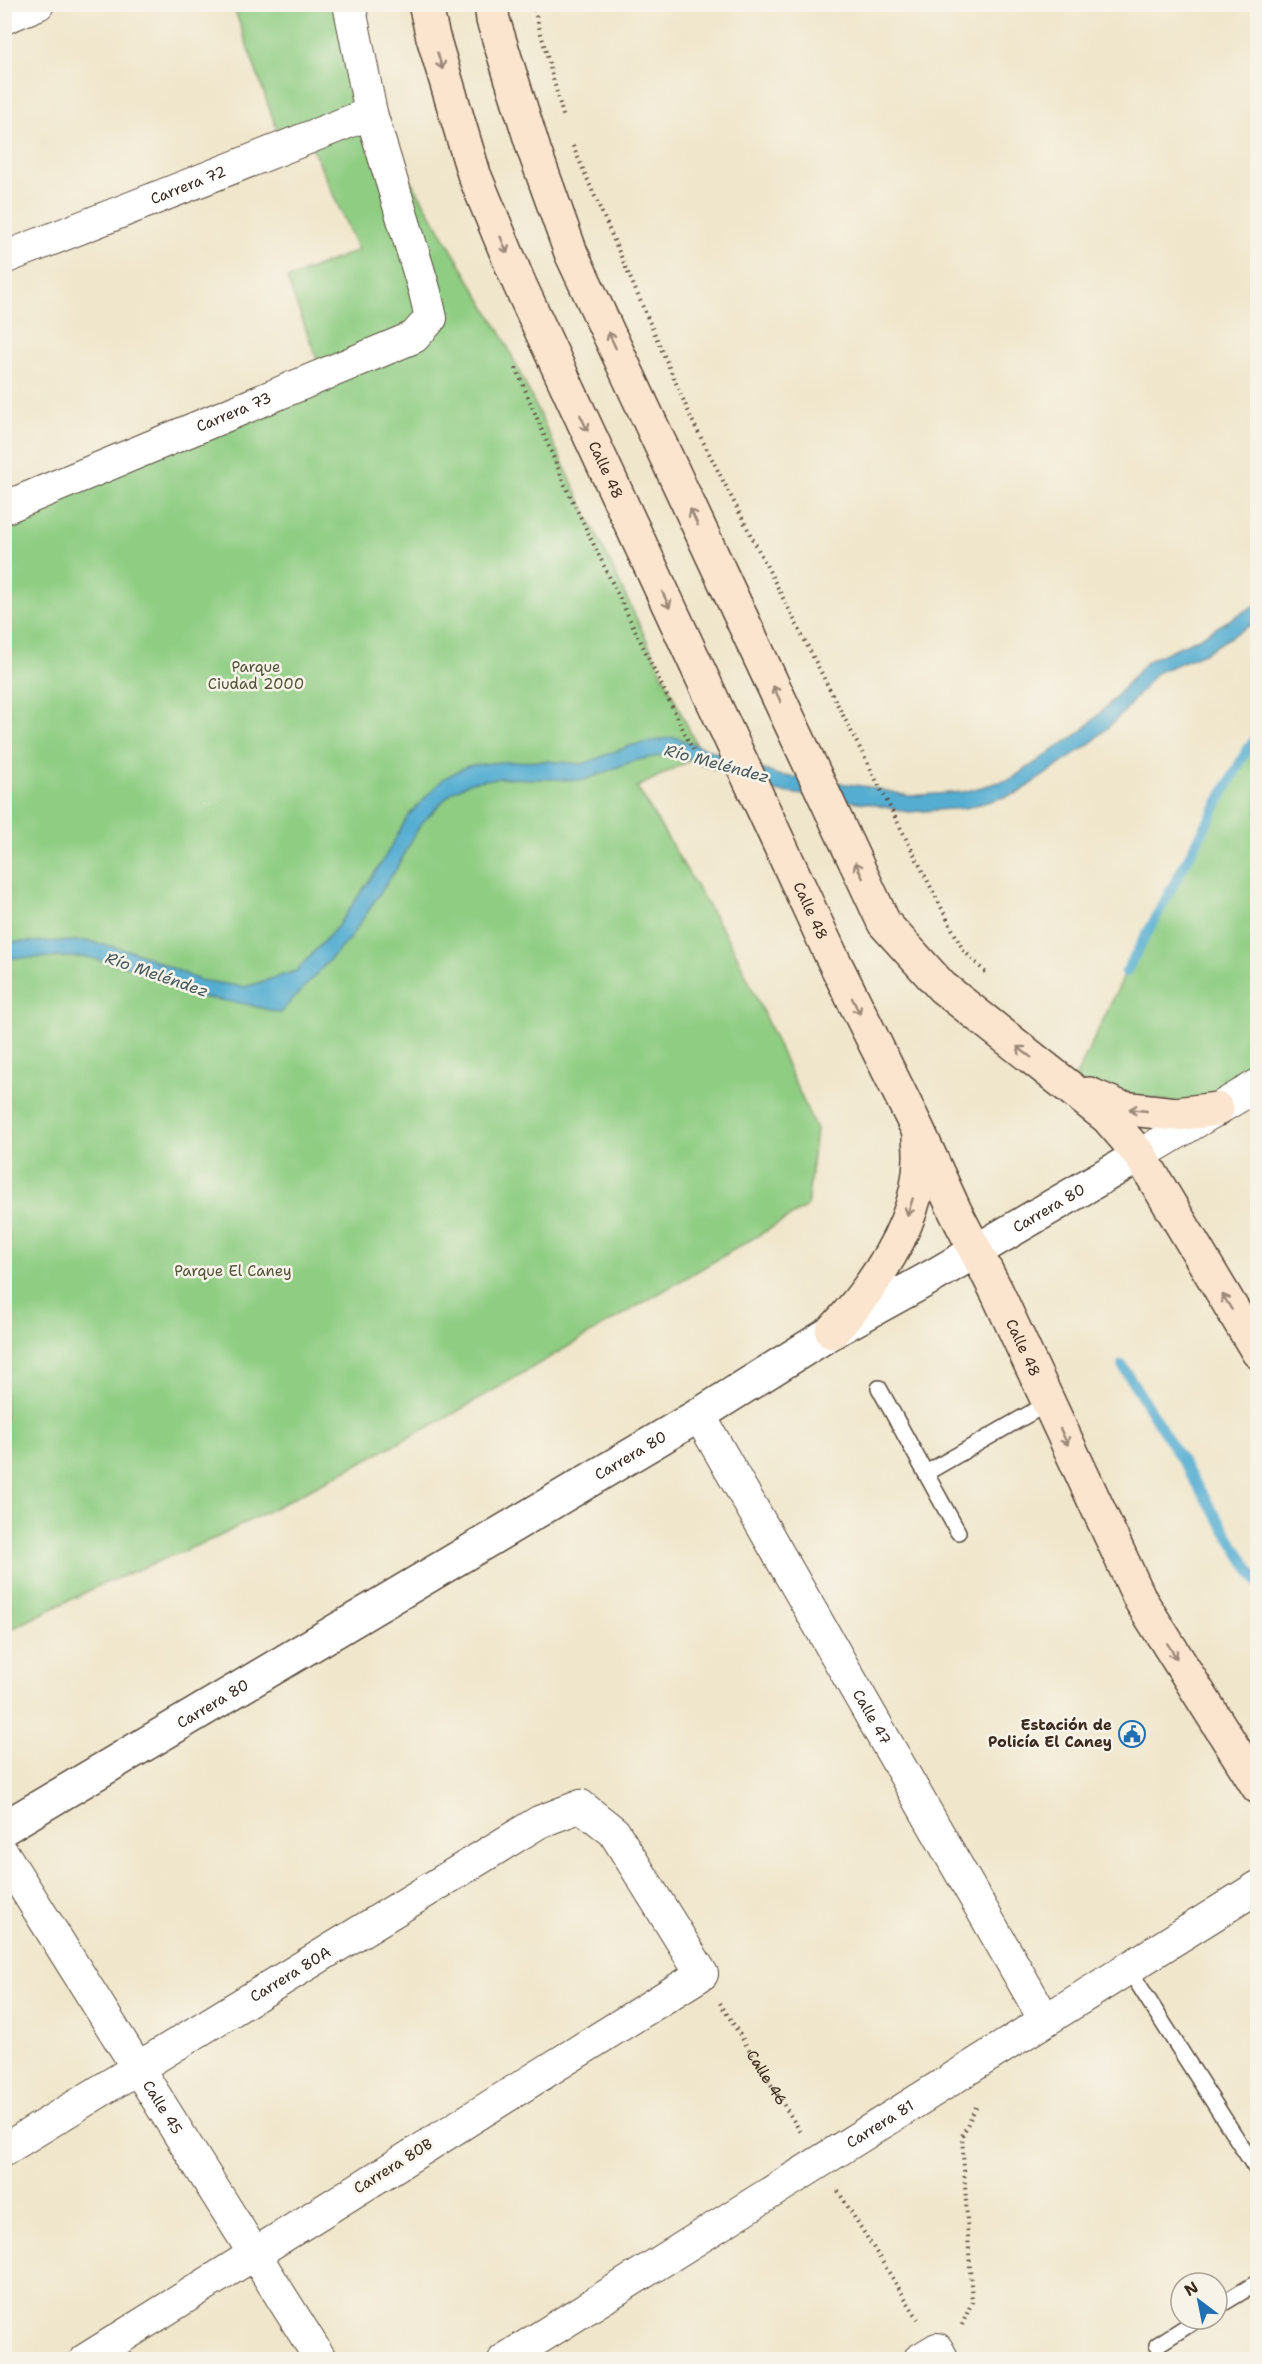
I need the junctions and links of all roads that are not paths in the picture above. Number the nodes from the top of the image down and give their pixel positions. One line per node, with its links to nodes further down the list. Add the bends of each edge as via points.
1 (38, 4): 5 (street)
2 (349, 4): 6 (street)
3 (425, 4): 12 (main road, Calle 48, one-way to 12, via 474,174 515,272 830,953)
4 (491, 4): 10 (main road, one-way to 4, via 942,987 884,923 571,253 534,150)
5 (4, 18)
6 (371, 113): 7 (street, Carrera 72); 8 (street, Carrera 73, via 431,318 414,337)
7 (4, 258)
8 (4, 508)
9 (1257, 1085): 11 (street, Carrera 80)
10 (1071, 1087): 11 (main road, one-way to 10, via 1176,1114 1122,1108); 13 (main road, via 1107,1117)
11 (1217, 1109): 13 (street, Carrera 80)
12 (917, 1128): 14 (main road, Calle 48); 15 (main road, one-way to 15, via 921,1157 905,1222 881,1272)
13 (1140, 1155): 14 (street, Carrera 80); 16 (main road, one-way to 13)
14 (975, 1251): 15 (street, Carrera 80); 18 (main road, Calle 48)
15 (832, 1332): 19 (street, Carrera 80)
16 (1257, 1352)
17 (879, 1388): 20 (lane)
18 (1048, 1403): 20 (lane); 22 (main road, Calle 48, one-way to 22, via 1141,1601)
19 (699, 1415): 24 (street, Carrera 80); 28 (street, Calle 47)
20 (926, 1473): 21 (lane)
21 (958, 1532)
22 (1257, 1788)
23 (581, 1806): 29 (street, Carrera 80A, via 539,1822); 32 (street, Carrera 80B, via 615,1832 702,1974)
24 (4, 1828)
25 (4, 1856): 29 (street, Calle 45)
26 (1257, 1887): 27 (street, Carrera 81)
27 (1128, 1968): 28 (street, Carrera 81); 31 (lane)
28 (1045, 2020): 39 (street, Carrera 81)
29 (138, 2067): 30 (street, Carrera 80A); 32 (street, Calle 45)
30 (4, 2150)
31 (1257, 2172)
32 (254, 2253): 37 (street, Carrera 80B); 38 (street, Calle 45)
33 (1257, 2282): 34 (lane)
34 (1229, 2300)
35 (1179, 2331): 36 (lane)
36 (1157, 2345)
37 (85, 2360)
38 (321, 2360)
39 (504, 2360)

